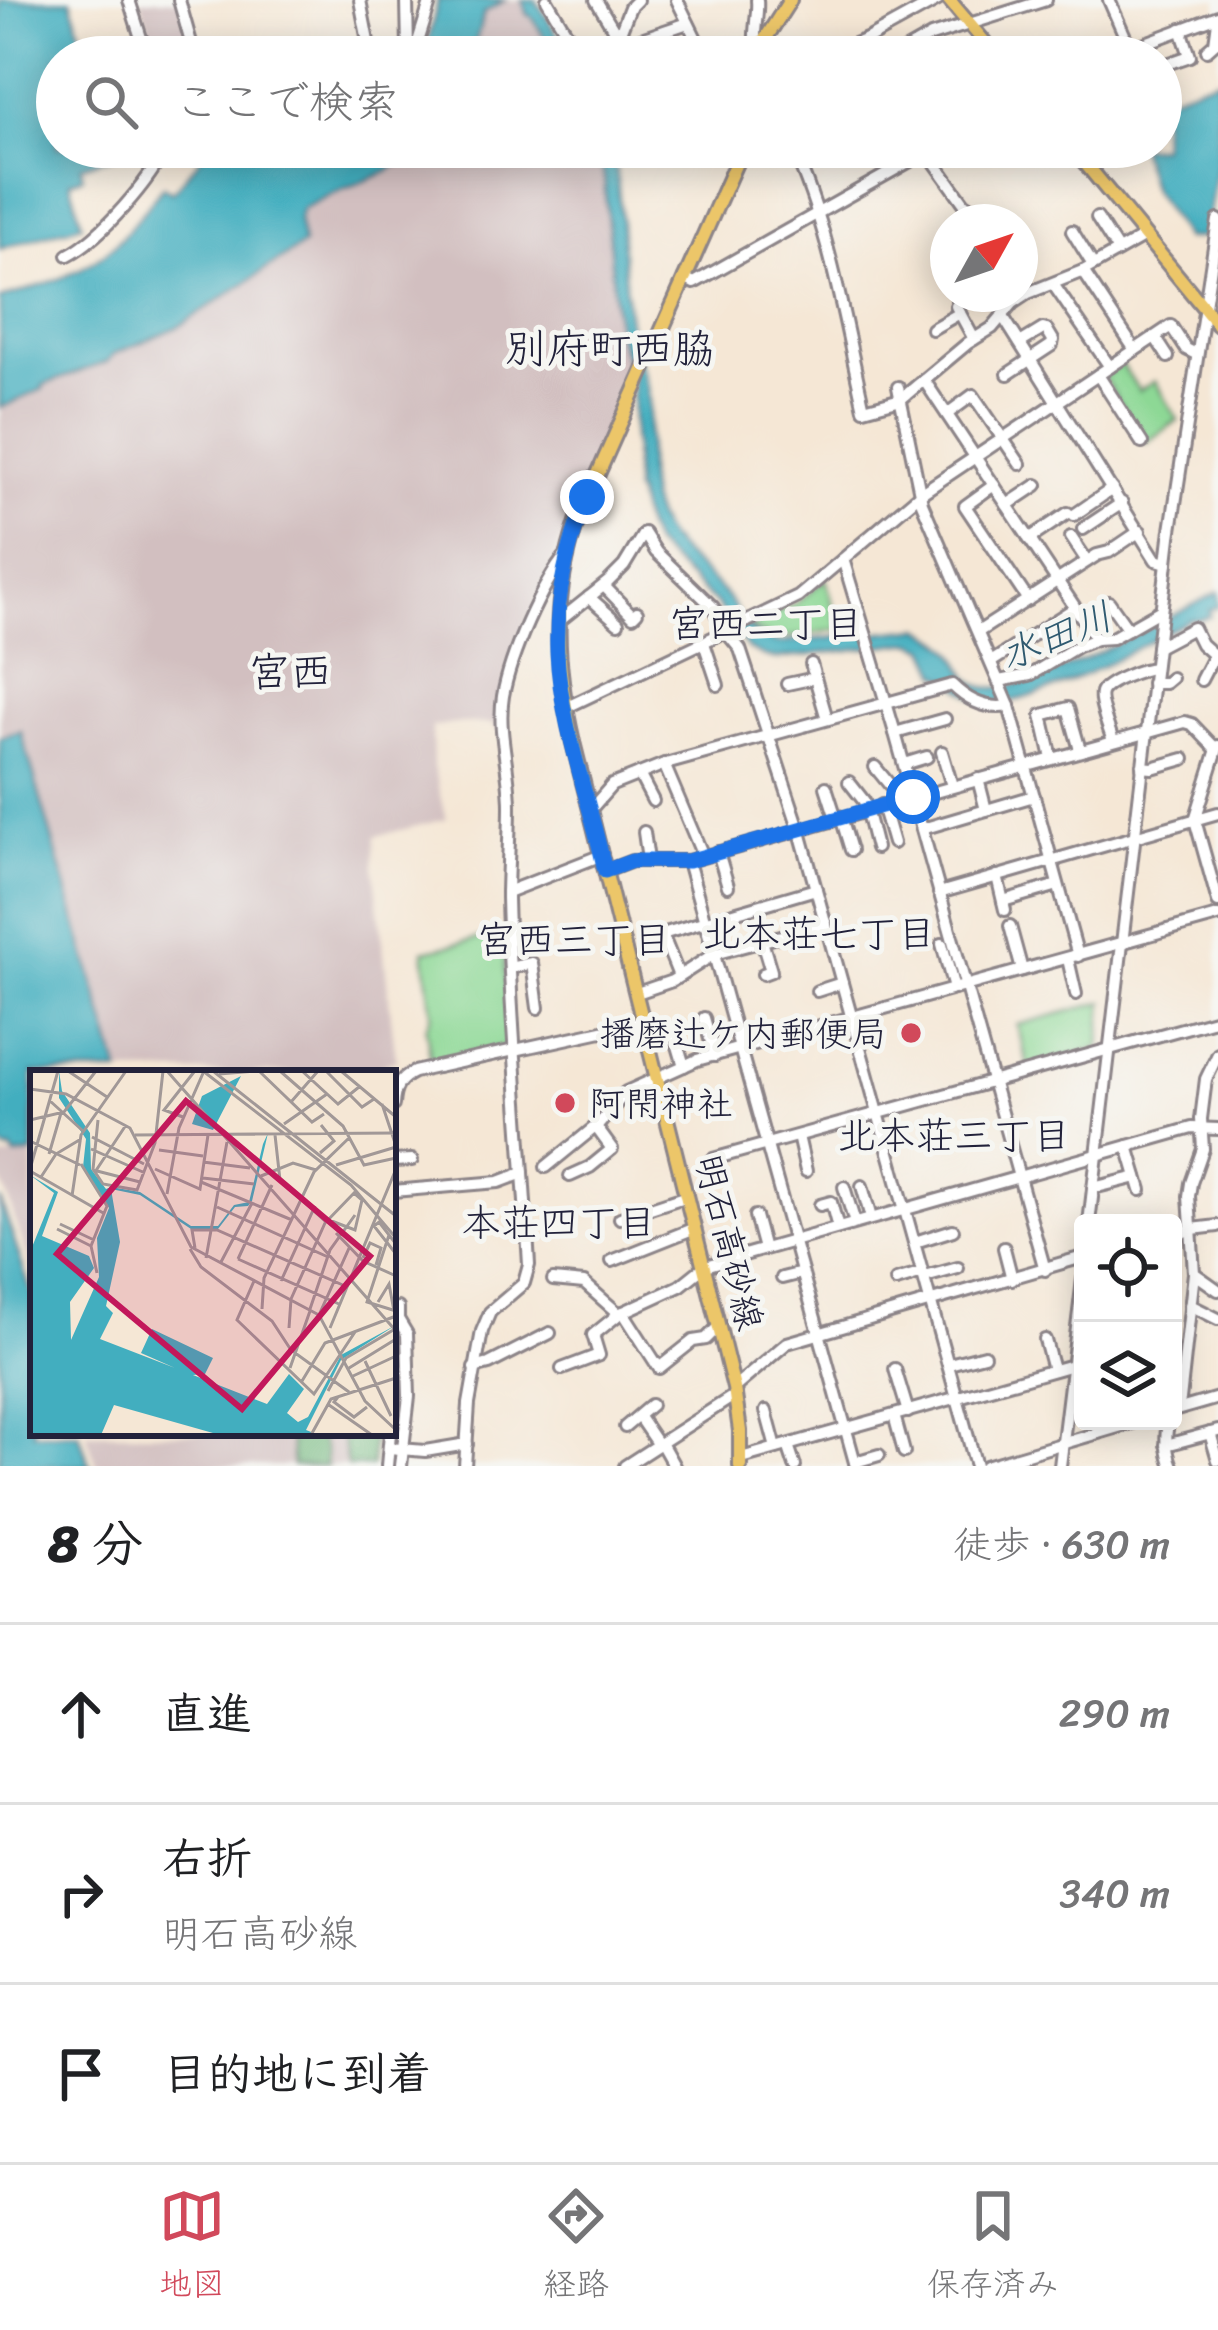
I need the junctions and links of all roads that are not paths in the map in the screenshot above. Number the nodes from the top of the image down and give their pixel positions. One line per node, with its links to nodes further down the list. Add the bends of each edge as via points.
1 (129, 0): 20 (street)
2 (179, 0): 21 (street)
3 (360, 0): 22 (street)
4 (407, 0): 23 (street)
5 (430, 0): 24 (street)
6 (547, 0): 25 (street)
7 (596, 0): 26 (street)
8 (637, 0): 27 (street)
9 (677, 0): 17 (street)
10 (757, 0): 30 (street)
11 (790, 0): 31 (main road)
12 (938, 0): 32 (street)
13 (949, 0): 18 (main road)
14 (1046, 0): 18 (street)
15 (1109, 0): 35 (street)
16 (1218, 18): 19 (street); 37 (street, via 1216,43)
17 (688, 22): 28 (street); 29 (street)
18 (969, 24): 33 (street); 34 (main road)
19 (1180, 29): 36 (street); 38 (street, via 1190,56)
20 (140, 36)
21 (189, 36)
22 (367, 36)
23 (406, 36)
24 (420, 36)
25 (568, 36)
26 (618, 36)
27 (622, 36)
28 (639, 36)
29 (695, 36)
30 (755, 36)
31 (767, 36)
32 (873, 36)
33 (931, 36)
34 (979, 36)
35 (1125, 36)
36 (1162, 36)
37 (1207, 50)
38 (1182, 59)
39 (153, 168): 52 (street, via 103,231)
40 (734, 168): 54 (main road, 明石高砂線)
41 (801, 168): 46 (street)
42 (895, 168): 46 (street)
43 (942, 168): 45 (street)
44 (1089, 168): 50 (main road)
45 (965, 204)
46 (818, 214): 54 (street, via 694,283); 73 (street, via 864,409)
47 (1097, 218): 51 (street)
48 (1218, 220): 57 (street)
49 (1072, 231): 53 (street)
50 (1145, 236): 51 (street); 57 (main road)
51 (1118, 251): 53 (street)
52 (68, 255)
53 (1088, 268): 55 (street); 65 (street)
54 (684, 278): 91 (main road, 明石高砂線)
55 (1053, 284): 56 (street); 69 (street)
56 (1038, 289)
57 (1204, 309): 60 (main road); 66 (street)
58 (1004, 312): 59 (street)
59 (1002, 315): 63 (street); 64 (street)
60 (1218, 325)
61 (939, 328): 63 (street, via 958,310)
62 (1155, 337): 65 (street); 66 (street, via 1171,326); 67 (street)
63 (974, 339): 72 (street)
64 (1020, 344): 68 (street); 68 (street, via 1047,330 1052,345)
65 (1135, 350): 69 (street)
66 (1196, 354): 95 (street)
67 (1168, 357)
68 (1030, 360): 70 (street); 74 (street)
69 (1110, 367): 71 (street)
70 (1008, 374)
71 (1098, 375): 74 (street); 77 (street)
72 (924, 380): 73 (street); 75 (street)
73 (899, 393): 83 (street)
74 (1056, 404): 76 (street); 82 (street)
75 (947, 414): 76 (street, via 973,395); 78 (street)
76 (1002, 439): 78 (street); 79 (street)
77 (1142, 443)
78 (975, 457): 80 (street); 83 (street)
79 (1020, 464)
80 (994, 485): 85 (street); 99 (street, via 965,506)
81 (1037, 485): 85 (street)
82 (1112, 489): 84 (street); 89 (street)
83 (920, 494): 92 (street); 93 (street)
84 (1121, 503): 86 (street); 87 (street)
85 (1007, 505): 89 (street)
86 (1083, 529)
87 (1140, 531): 94 (street); 95 (street, via 1156,560)
88 (1071, 537): 94 (street)
89 (1029, 539): 96 (street)
90 (963, 551): 93 (street)
91 (567, 554): 105 (main road, 明石高砂線); 182 (street, via 511,664 502,702 511,801)
92 (843, 560): 109 (street, via 798,597); 125 (street)
93 (947, 560): 104 (street)
94 (1087, 561): 96 (street)
95 (1167, 563): 103 (street)
96 (1057, 581): 99 (street); 101 (street)
97 (604, 586): 98 (street); 102 (street); 109 (street, via 644,532)
98 (589, 597): 105 (street); 106 (street)
99 (1028, 600): 110 (street)
100 (1109, 602): 108 (street)
101 (1076, 608): 111 (street); 115 (street, via 1008,643)
102 (632, 610)
103 (1161, 610): 108 (street); 113 (street)
104 (972, 618): 107 (street); 110 (street)
105 (558, 622): 127 (main road, 明石高砂線)
106 (618, 623)
107 (955, 626)
108 (1128, 629): 111 (street)
109 (726, 632): 112 (street); 132 (street, via 740,649)
110 (978, 632): 115 (street)
111 (1096, 639): 121 (street, via 1030,675)
112 (704, 643): 124 (street); 127 (street)
113 (1157, 647): 114 (street, via 1193,628); 117 (street)
114 (1216, 656): 120 (street)
115 (991, 662): 121 (street)
116 (811, 664): 118 (street)
117 (1154, 668): 122 (street); 133 (street, via 1120,675 1103,689)
118 (815, 678): 123 (street); 129 (street)
119 (1171, 679): 122 (street)
120 (1201, 680)
121 (999, 681): 126 (street)
122 (1152, 683): 130 (street)
123 (788, 684)
124 (718, 685)
125 (886, 702): 126 (street, via 952,685 973,702); 129 (street); 131 (street)
126 (1009, 706): 142 (street)
127 (565, 709): 154 (main road, 明石高砂線)
128 (944, 718): 131 (street)
129 (826, 719): 132 (street)
130 (1147, 732): 133 (street); 134 (street, via 1189,722); 144 (street)
131 (895, 733): 141 (street)
132 (769, 735): 140 (street); 160 (street)
133 (1113, 741): 135 (street)
134 (1217, 748): 159 (street)
135 (1080, 750): 138 (street); 138 (street, via 1068,708 1042,715)
136 (942, 752): 148 (street)
137 (927, 757): 141 (street)
138 (1052, 758): 142 (street)
139 (1184, 759): 144 (street)
140 (664, 764): 145 (street); 171 (street)
141 (904, 764): 151 (street)
142 (1025, 765): 146 (street); 150 (street)
143 (875, 767): 151 (street)
144 (1142, 767): 163 (street)
145 (640, 774): 152 (street); 154 (street, via 612,785)
146 (978, 779): 148 (street); 156 (street)
147 (849, 782): 155 (street)
148 (952, 786): 151 (street)
149 (826, 787): 158 (street)
150 (1034, 796): 156 (street); 174 (street)
151 (908, 799): 153 (street); 161 (street)
152 (653, 801)
153 (882, 805): 155 (street); 164 (street)
154 (591, 809): 170 (main road, 明石高砂線)
155 (866, 809): 158 (street); 165 (street)
156 (986, 810): 161 (street)
157 (1218, 814): 159 (street)
158 (838, 817): 160 (street); 167 (street)
159 (1195, 820): 163 (street); 169 (street)
160 (799, 828): 168 (street); 176 (street)
161 (922, 829): 183 (street)
162 (644, 832): 173 (street)
163 (1133, 836): 174 (street); 190 (street)
164 (892, 843)
165 (876, 848)
166 (1218, 849): 169 (street)
167 (851, 850)
168 (718, 852): 171 (street); 180 (street)
169 (1204, 853): 184 (street)
170 (602, 855): 177 (main road, 明石高砂線); 182 (street)
171 (703, 856): 175 (street)
172 (827, 858): 176 (street)
173 (648, 860): 175 (street); 177 (street)
174 (1051, 860): 178 (street); 179 (street)
175 (688, 861): 186 (street)
176 (809, 863): 181 (street)
177 (605, 871): 203 (main road, 明石高砂線)
178 (997, 876): 179 (street, via 1004,905); 183 (street)
179 (1058, 884): 194 (street)
180 (728, 886)
181 (816, 889): 186 (street); 187 (street)
182 (507, 892): 196 (street)
183 (940, 892): 201 (street)
184 (1217, 895)
185 (1218, 916): 190 (street)
186 (705, 922): 192 (street); 199 (street, via 662,934)
187 (826, 924): 189 (street); 193 (street)
188 (1010, 926): 197 (street)
189 (762, 941): 192 (street); 198 (street, via 771,971)
190 (1121, 943): 194 (street); 211 (street)
191 (942, 944): 201 (street)
192 (714, 954): 199 (street); 213 (street)
193 (835, 957): 195 (street); 200 (street)
194 (1073, 958): 197 (street); 204 (street)
195 (817, 962)
196 (510, 968): 205 (street, via 532,963); 212 (street)
197 (1022, 970): 201 (street)
198 (763, 974)
199 (679, 976): 203 (street)
200 (842, 983): 202 (street); 207 (street)
201 (960, 988): 207 (street); 218 (street)
202 (817, 991)
203 (637, 993): 209 (main road, 明石高砂線)
204 (1076, 994)
205 (538, 1008)
206 (704, 1018): 215 (street)
207 (851, 1018): 213 (street); 220 (street)
208 (1218, 1019): 211 (street)
209 (644, 1022): 210 (main road, 明石高砂線); 212 (street)
210 (647, 1037): 216 (street, via 674,1029); 217 (main road, 明石高砂線)
211 (1109, 1048): 218 (street); 227 (street)
212 (513, 1050): 219 (street, via 414,1072); 233 (street)
213 (739, 1050): 215 (street); 225 (street)
214 (1218, 1054): 222 (street, via 1206,1079)
215 (715, 1055): 216 (street)
216 (684, 1066): 217 (street)
217 (658, 1077): 221 (street, via 626,1092); 242 (main road, 明石高砂線)
218 (992, 1081): 220 (street); 236 (street)
219 (396, 1089)
220 (878, 1113): 224 (street); 244 (street)
221 (596, 1127): 231 (street); 234 (street, via 612,1149)
222 (1202, 1127): 223 (street); 226 (street); 253 (street, via 1189,1196)
223 (1218, 1129)
224 (797, 1136): 225 (street); 232 (street)
225 (766, 1144): 228 (street); 256 (street)
226 (1128, 1146): 227 (street); 239 (street, via 1139,1183)
227 (1096, 1156): 236 (street); 239 (street)
228 (713, 1159)
229 (412, 1160): 230 (street)
230 (396, 1161)
231 (546, 1167)
232 (806, 1172)
233 (523, 1173): 240 (street); 288 (street, via 529,1265 524,1283 490,1312)
234 (570, 1176)
235 (964, 1176): 241 (street)
236 (1018, 1178): 241 (street); 264 (street)
237 (862, 1186): 248 (street)
238 (844, 1187): 249 (street)
239 (1093, 1188): 245 (street)
240 (396, 1191)
241 (968, 1192): 244 (street)
242 (688, 1196): 247 (street); 251 (main road, 明石高砂線)
243 (820, 1205): 252 (street, via 831,1202)
244 (906, 1209): 248 (street); 257 (street)
245 (1090, 1214)
246 (754, 1216): 259 (street)
247 (620, 1218)
248 (871, 1218): 249 (street)
249 (855, 1223): 252 (street)
250 (1218, 1226): 253 (street)
251 (695, 1228): 261 (street); 262 (main road, 明石高砂線)
252 (838, 1228): 256 (street)
253 (1192, 1229): 255 (street); 266 (street)
254 (953, 1230): 257 (street)
255 (1182, 1233)
256 (793, 1240): 259 (street); 265 (street)
257 (915, 1242): 267 (street)
258 (1004, 1248): 269 (street)
259 (764, 1249): 262 (street)
260 (1074, 1260): 264 (street)
261 (612, 1262)
262 (705, 1266): 276 (street); 278 (main road, 明石高砂線)
263 (958, 1268): 267 (street)
264 (1045, 1270): 269 (street)
265 (802, 1273): 268 (street); 281 (street)
266 (1194, 1273): 272 (street); 274 (street)
267 (924, 1275): 271 (street); 273 (street)
268 (782, 1278)
269 (1012, 1279): 273 (street)
270 (553, 1280): 276 (street, via 584,1283)
271 (896, 1281)
272 (1218, 1290)
273 (932, 1303): 281 (street); 286 (street)
274 (1190, 1306): 277 (street); 280 (street)
275 (398, 1308): 313 (street, via 409,1396)
276 (621, 1313): 278 (street, via 659,1368); 289 (street, via 593,1336 598,1355)
277 (1218, 1319)
278 (719, 1326): 293 (main road, 明石高砂線)
279 (550, 1333): 288 (street)
280 (1187, 1333): 282 (street); 285 (street)
281 (817, 1334): 293 (street, via 787,1343); 303 (street)
282 (1182, 1334)
283 (1045, 1340): 291 (street)
284 (984, 1354): 286 (street)
285 (1182, 1363)
286 (949, 1364): 294 (street)
287 (1074, 1365): 291 (street)
288 (474, 1368): 309 (street)
289 (562, 1369)
290 (895, 1370): 299 (street)
291 (1053, 1370): 294 (street)
292 (1074, 1385): 308 (street)
293 (735, 1392): 310 (street); 318 (main road, 明石高砂線)
294 (958, 1398): 299 (street); 327 (street)
295 (1218, 1398): 297 (street)
296 (651, 1406): 301 (street)
297 (1182, 1408)
298 (766, 1412): 312 (street)
299 (908, 1412): 300 (street)
300 (894, 1415): 303 (street); 314 (street)
301 (639, 1417): 302 (street); 310 (street)
302 (625, 1427)
303 (846, 1429): 312 (street); 319 (street)
304 (1098, 1430): 308 (street)
305 (1167, 1430): 311 (street)
306 (1214, 1432): 311 (street); 317 (street)
307 (391, 1436): 313 (street)
308 (1063, 1443): 328 (street); 329 (street)
309 (466, 1444): 313 (street); 323 (street)
310 (659, 1444): 315 (street); 325 (street)
311 (1166, 1445): 330 (street)
312 (782, 1446): 318 (street); 326 (street)
313 (396, 1448): 321 (street); 322 (street)
314 (904, 1452)
315 (645, 1453): 320 (street); 324 (street)
316 (879, 1455): 319 (street)
317 (1218, 1460)
318 (741, 1462)
319 (855, 1464)
320 (629, 1465)
321 (387, 1466)
322 (401, 1466)
323 (465, 1466)
324 (654, 1466)
325 (674, 1466)
326 (795, 1466)
327 (976, 1466)
328 (987, 1466)
329 (1060, 1466)
330 (1172, 1466)

